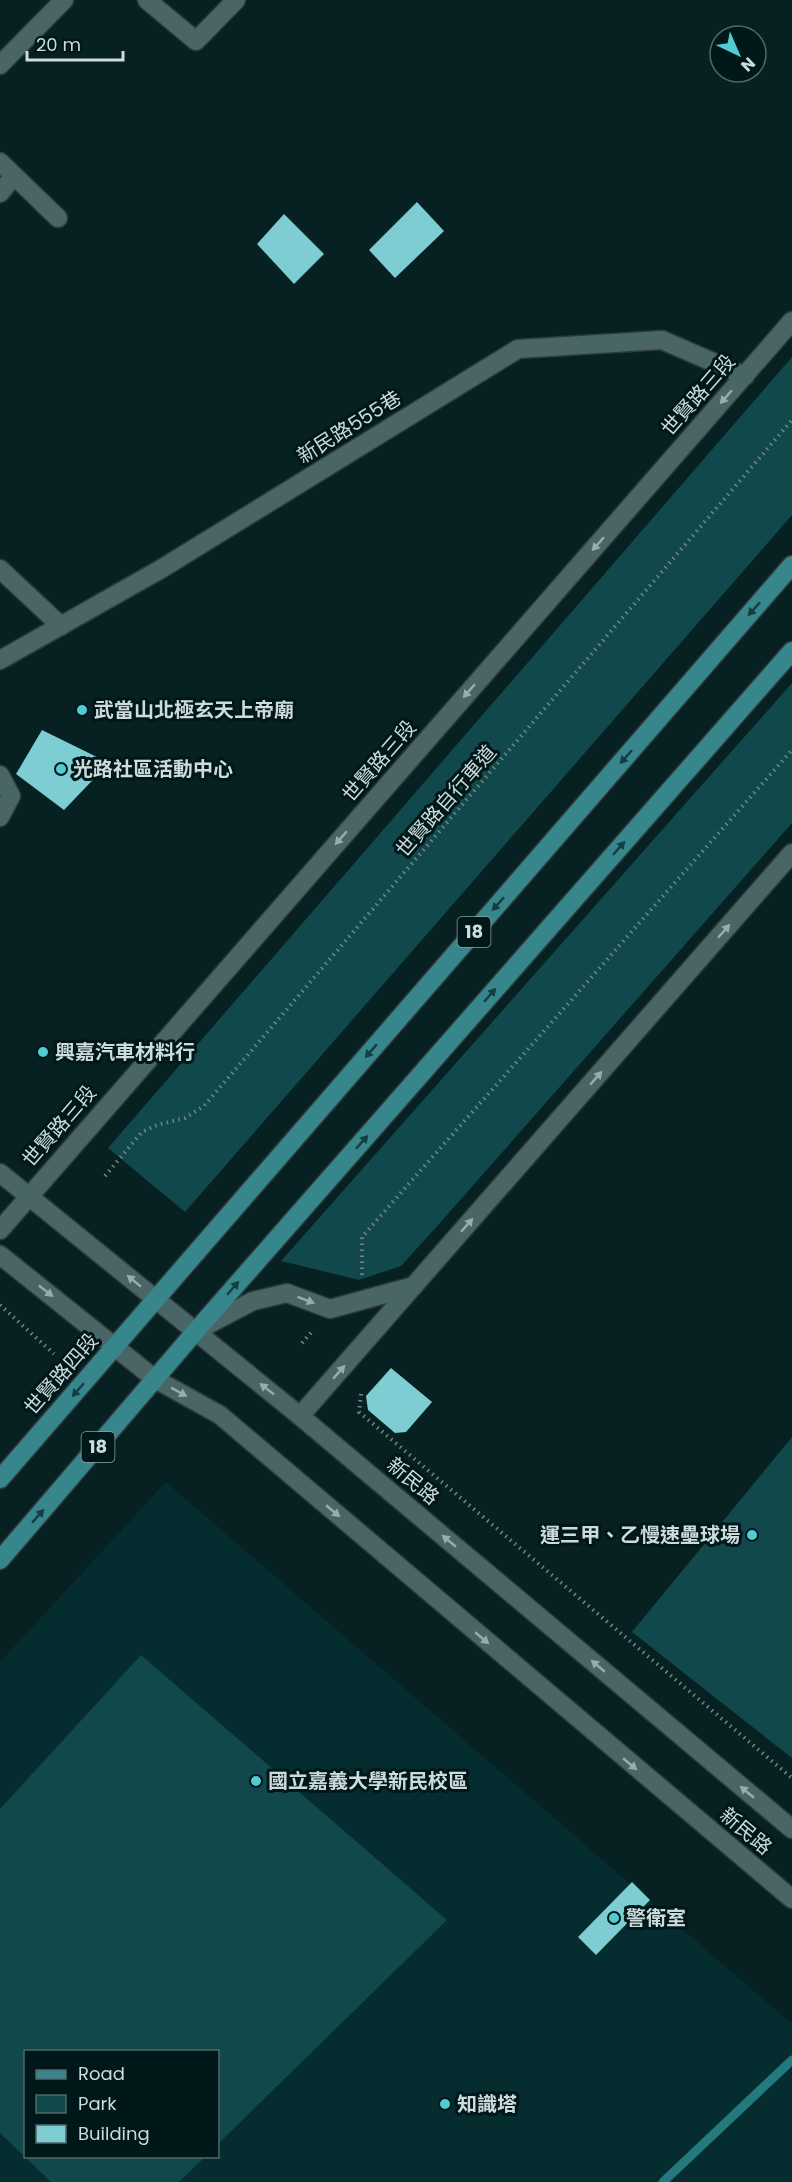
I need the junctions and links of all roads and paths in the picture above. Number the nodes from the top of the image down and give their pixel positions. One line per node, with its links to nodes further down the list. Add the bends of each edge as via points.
1 (64, 0): 4 (street)
2 (147, 0): 3 (street, via 196,41)
3 (236, 0)
4 (0, 65)
5 (0, 162): 6 (street)
6 (14, 176): 7 (street); 8 (street)
7 (0, 193)
8 (58, 218)
9 (792, 321): 10 (street, 世賢路三段)
10 (744, 376): 14 (street, 新民路555巷, via 662,340 518,349 161,569); 23 (street, 世賢路三段, one-way to 23)
11 (792, 420): 22 (path, 世賢路自行車道, via 204,1106 185,1118 142,1132)
12 (792, 565): 27 (main road, 18, one-way to 27)
13 (0, 569): 14 (street)
14 (61, 626): 16 (street, 新民路555巷)
15 (792, 651): 30 (main road, 18, one-way to 15)
16 (0, 660)
17 (792, 750): 29 (path, via 362,1237 363,1274)
18 (0, 775): 19 (street, via 11,796)
19 (0, 817)
20 (792, 853): 26 (street, one-way to 20)
21 (0, 1173): 23 (street, 新民路)
22 (105, 1176)
23 (28, 1196): 24 (street, 世賢路三段); 27 (street, 新民路, one-way to 23)
24 (0, 1230)
25 (0, 1255): 32 (street, 新民路, one-way to 32)
26 (414, 1286): 29 (street); 36 (street, one-way to 26)
27 (156, 1299): 30 (street, 新民路); 32 (main road, 世賢路四段 / 18)
28 (0, 1305): 33 (path)
29 (330, 1309): 30 (street, one-way to 29, via 253,1301 287,1293); 31 (path)
30 (195, 1332): 34 (main road, 18); 36 (street, 新民路, one-way to 30)
31 (302, 1343)
32 (116, 1345): 34 (street, 新民路); 37 (main road, 世賢路四段 / 18, one-way to 37)
33 (54, 1354)
34 (155, 1379): 38 (main road, 18, one-way to 34); 41 (street, 新民路, one-way to 41, via 220,1415)
35 (362, 1394): 39 (path, via 359,1412)
36 (300, 1416): 40 (street, 新民路, one-way to 36)
37 (0, 1479)
38 (0, 1560)
39 (792, 1778)
40 (792, 1829)
41 (792, 1899)

